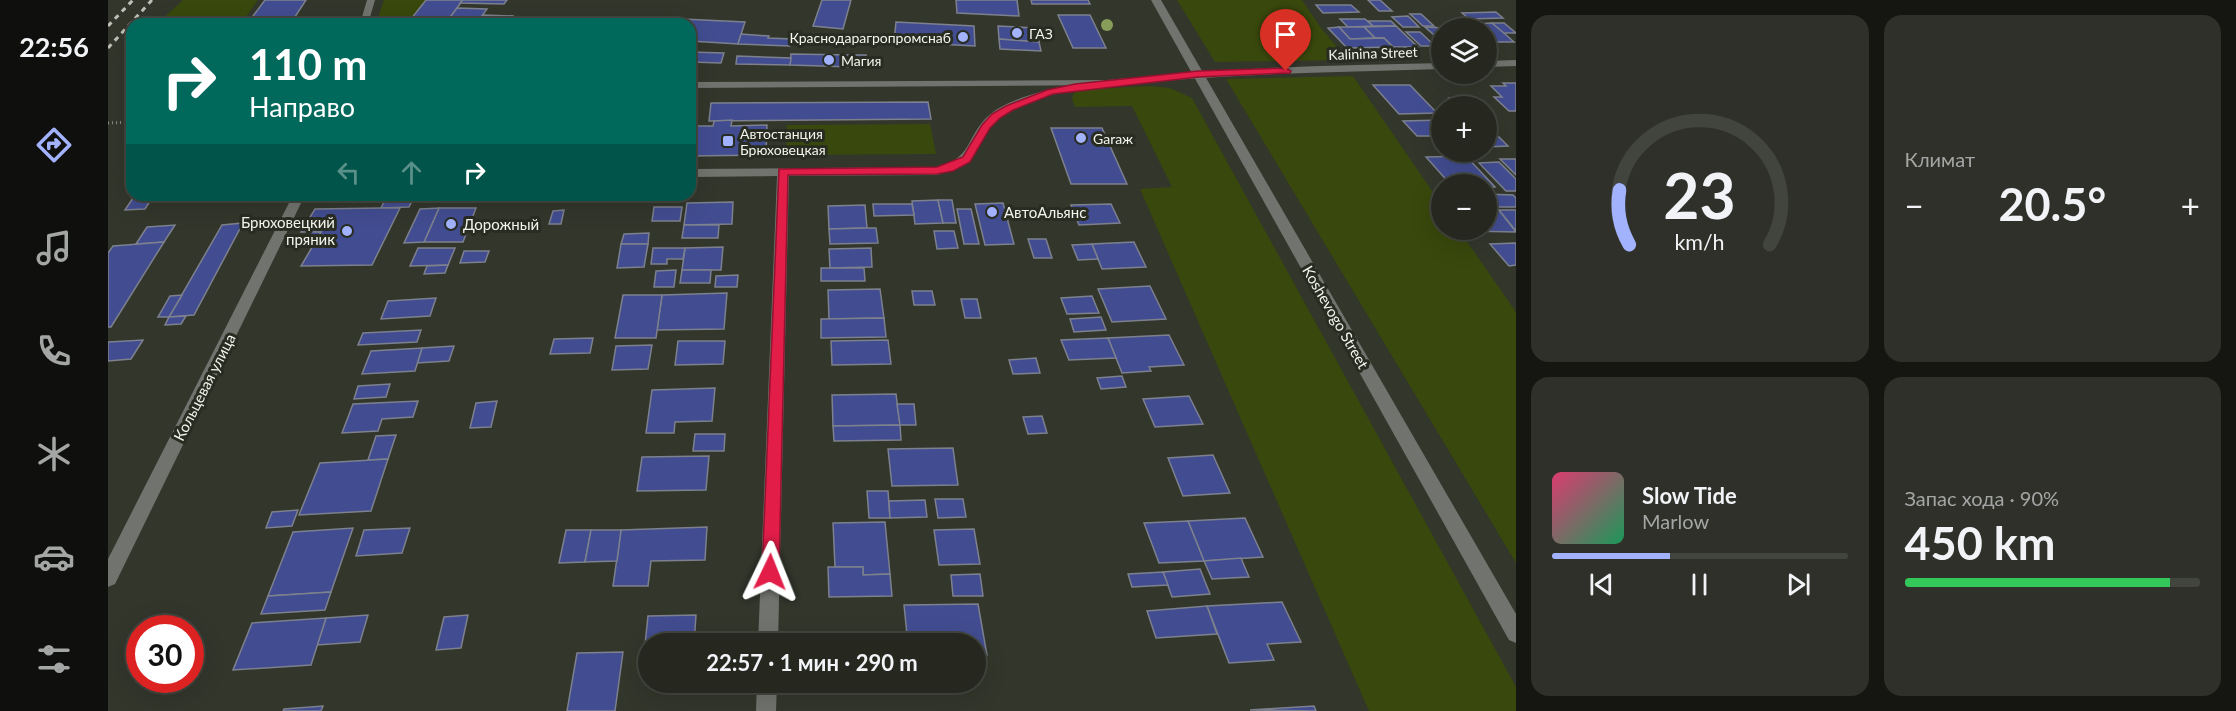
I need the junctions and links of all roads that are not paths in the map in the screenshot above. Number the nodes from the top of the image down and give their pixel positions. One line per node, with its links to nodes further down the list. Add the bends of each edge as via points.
1 (371, 0): 3 (lane)
2 (1156, 0): 7 (street, Koshevogo Street)
3 (366, 18)
4 (1516, 63): 5 (street)
5 (1497, 64)
6 (1431, 66): 7 (street, Kalinina Street)
7 (1198, 74): 8 (street, Kalinina Street); 15 (street, Koshevogo Street)
8 (1116, 82): 9 (lane); 11 (street, Kalinina Street, via 1050,92 1010,108 990,122 967,159 950,168)
9 (696, 86)
10 (696, 172): 11 (street, Kalinina Street)
11 (783, 172): 14 (street)
12 (296, 201): 13 (street, Кольцевая улица)
13 (108, 578)
14 (768, 633)
15 (1516, 633)
16 (767, 693): 17 (street)
17 (766, 711)

